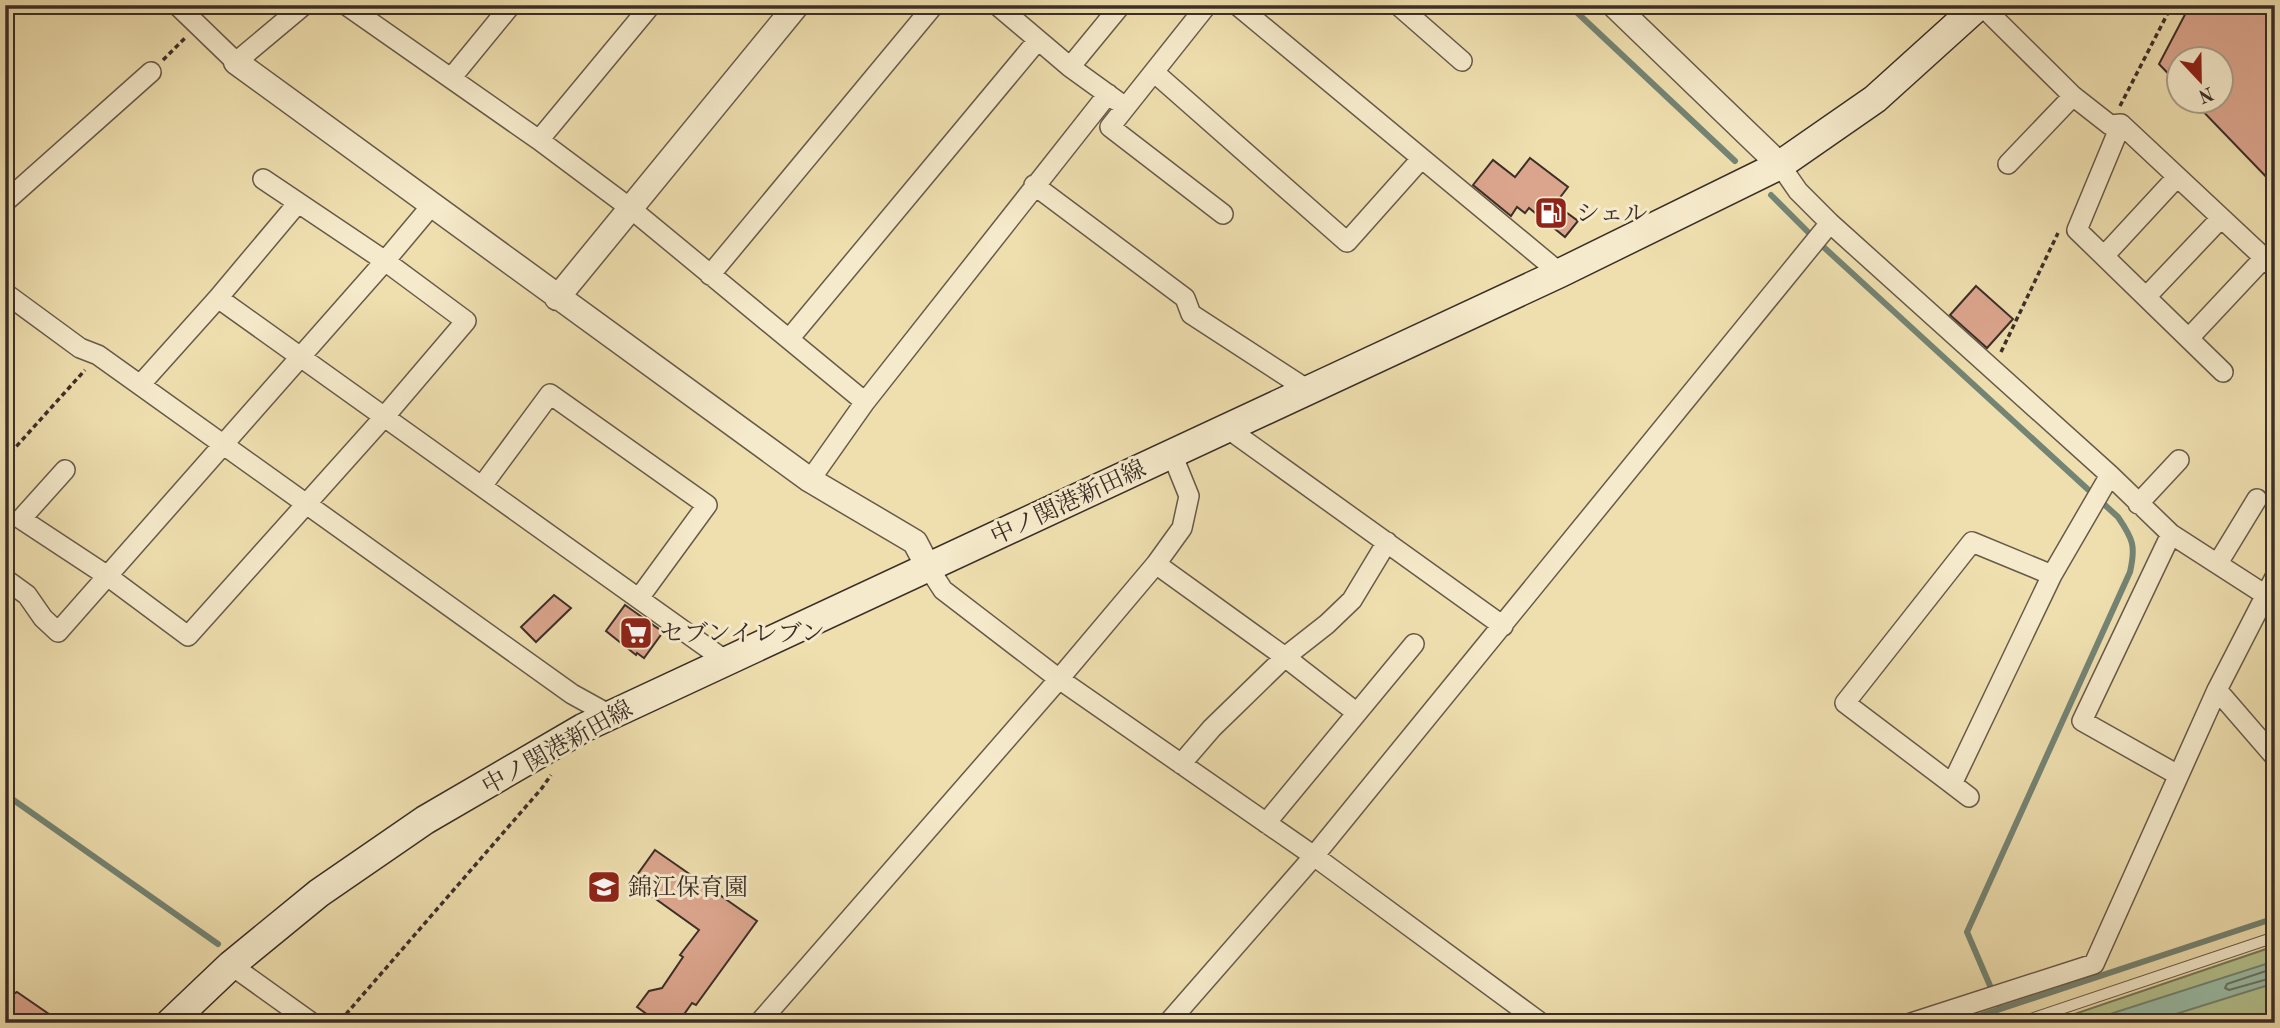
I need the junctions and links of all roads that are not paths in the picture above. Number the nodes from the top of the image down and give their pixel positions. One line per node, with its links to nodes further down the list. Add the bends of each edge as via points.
1 (177, 5): 17 (street)
2 (304, 5): 17 (street)
3 (346, 5): 21 (street)
4 (511, 5): 21 (street)
5 (651, 5): 26 (street)
6 (797, 5): 36 (street)
7 (934, 5): 44 (street)
8 (997, 5): 15 (street)
9 (1121, 5): 18 (street)
10 (1208, 5): 20 (street)
11 (1237, 5): 27 (street)
12 (1398, 5): 16 (street)
13 (1614, 5): 29 (street)
14 (1980, 5): 23 (street); 29 (main road, 中ノ関港新田線, via 1875,99)
15 (1038, 40): 18 (street); 50 (street)
16 (1462, 61)
17 (236, 62): 35 (street)
18 (1070, 67): 22 (street)
19 (151, 72): 33 (street)
20 (1155, 73): 24 (street); 27 (street, via 1347,242)
21 (452, 77): 26 (street)
22 (1108, 94): 24 (street); 32 (street)
23 (2073, 96): 25 (street, via 2110,125); 28 (street)
24 (1127, 107): 37 (street, via 1110,127)
25 (2121, 124): 30 (street); 40 (street, via 2077,230)
26 (539, 140): 36 (street)
27 (1421, 159): 43 (street)
28 (2008, 164)
29 (1780, 165): 39 (street); 43 (main road, 中ノ関港新田線)
30 (2177, 177): 38 (street); 40 (street)
31 (263, 180): 34 (street)
32 (1034, 185): 54 (street, via 1185,298 1191,314); 55 (street)
33 (5, 202)
34 (297, 204): 41 (street); 47 (street)
35 (432, 205): 41 (street); 48 (street)
36 (630, 208): 44 (street); 48 (street)
37 (1223, 214)
38 (2221, 218): 42 (street); 46 (street)
39 (1830, 223): 62 (street); 79 (street)
40 (2104, 256): 46 (street)
41 (385, 261): 51 (street); 56 (street, via 466,321)
42 (2269, 263): 49 (street)
43 (1560, 273): 54 (main road, 中ノ関港新田線)
44 (710, 275): 50 (street)
45 (5, 293): 53 (street)
46 (2146, 297): 49 (street)
47 (218, 298): 51 (street); 53 (street)
48 (557, 298): 63 (street)
49 (2189, 338): 52 (street)
50 (789, 339): 55 (street)
51 (301, 356): 56 (street); 58 (street)
52 (2223, 372)
53 (140, 385): 58 (street)
54 (1308, 390): 57 (main road, 中ノ関港新田線)
55 (865, 402): 63 (street)
56 (386, 416): 64 (street); 66 (street)
57 (1227, 428): 59 (main road, 中ノ関港新田線); 69 (street)
58 (222, 444): 66 (street); 73 (street)
59 (1172, 454): 71 (street, via 1189,496 1182,528); 72 (main road, 中ノ関港新田線)
60 (2179, 460): 67 (street)
61 (65, 470): 73 (street, via 21,519)
62 (2110, 475): 67 (street); 74 (street)
63 (810, 480): 72 (street, via 915,541)
64 (482, 485): 77 (street); 77 (street, via 550,394 707,505)
65 (2257, 499): 70 (street)
66 (307, 504): 73 (street, via 188,636); 86 (street, via 572,694)
67 (2138, 504): 68 (street)
68 (2171, 534): 70 (street); 89 (street, via 2082,721)
69 (1387, 542): 79 (street); 81 (street, via 1352,600)
70 (2218, 563): 78 (street)
71 (1156, 564): 81 (street); 83 (street)
72 (928, 567): 82 (main road, 中ノ関港新田線); 83 (street, via 943,590)
73 (106, 575): 76 (street, via 58,632 27,595)
74 (2052, 575): 90 (street); 90 (street, via 1972,542 1845,703)
75 (2275, 577): 78 (street)
76 (5, 579)
77 (639, 598): 82 (street)
78 (2270, 599): 84 (street)
79 (1503, 626): 93 (street)
80 (1413, 644): 85 (street)
81 (1285, 657): 85 (street); 88 (street)
82 (726, 661): 86 (main road, 中ノ関港新田線)
83 (1059, 679): 88 (street); 98 (street)
84 (2217, 690): 87 (street); 89 (street)
85 (1357, 713): 92 (street)
86 (610, 715): 95 (main road, 中ノ関港新田線, via 425,820 319,893)
87 (2275, 757)
88 (1181, 764): 92 (street)
89 (2178, 775): 101 (street, via 2094,964)
90 (1952, 784): 91 (street)
91 (1969, 797)
92 (1266, 823): 93 (street)
93 (1314, 856): 99 (street); 100 (street)
94 (2275, 937): 102 (lane)
95 (231, 965): 96 (main road, 中ノ関港新田線); 97 (street)
96 (170, 1023)
97 (312, 1023)
98 (759, 1023)
99 (1168, 1023)
100 (1541, 1023)
101 (1911, 1023)
102 (2019, 1023)

